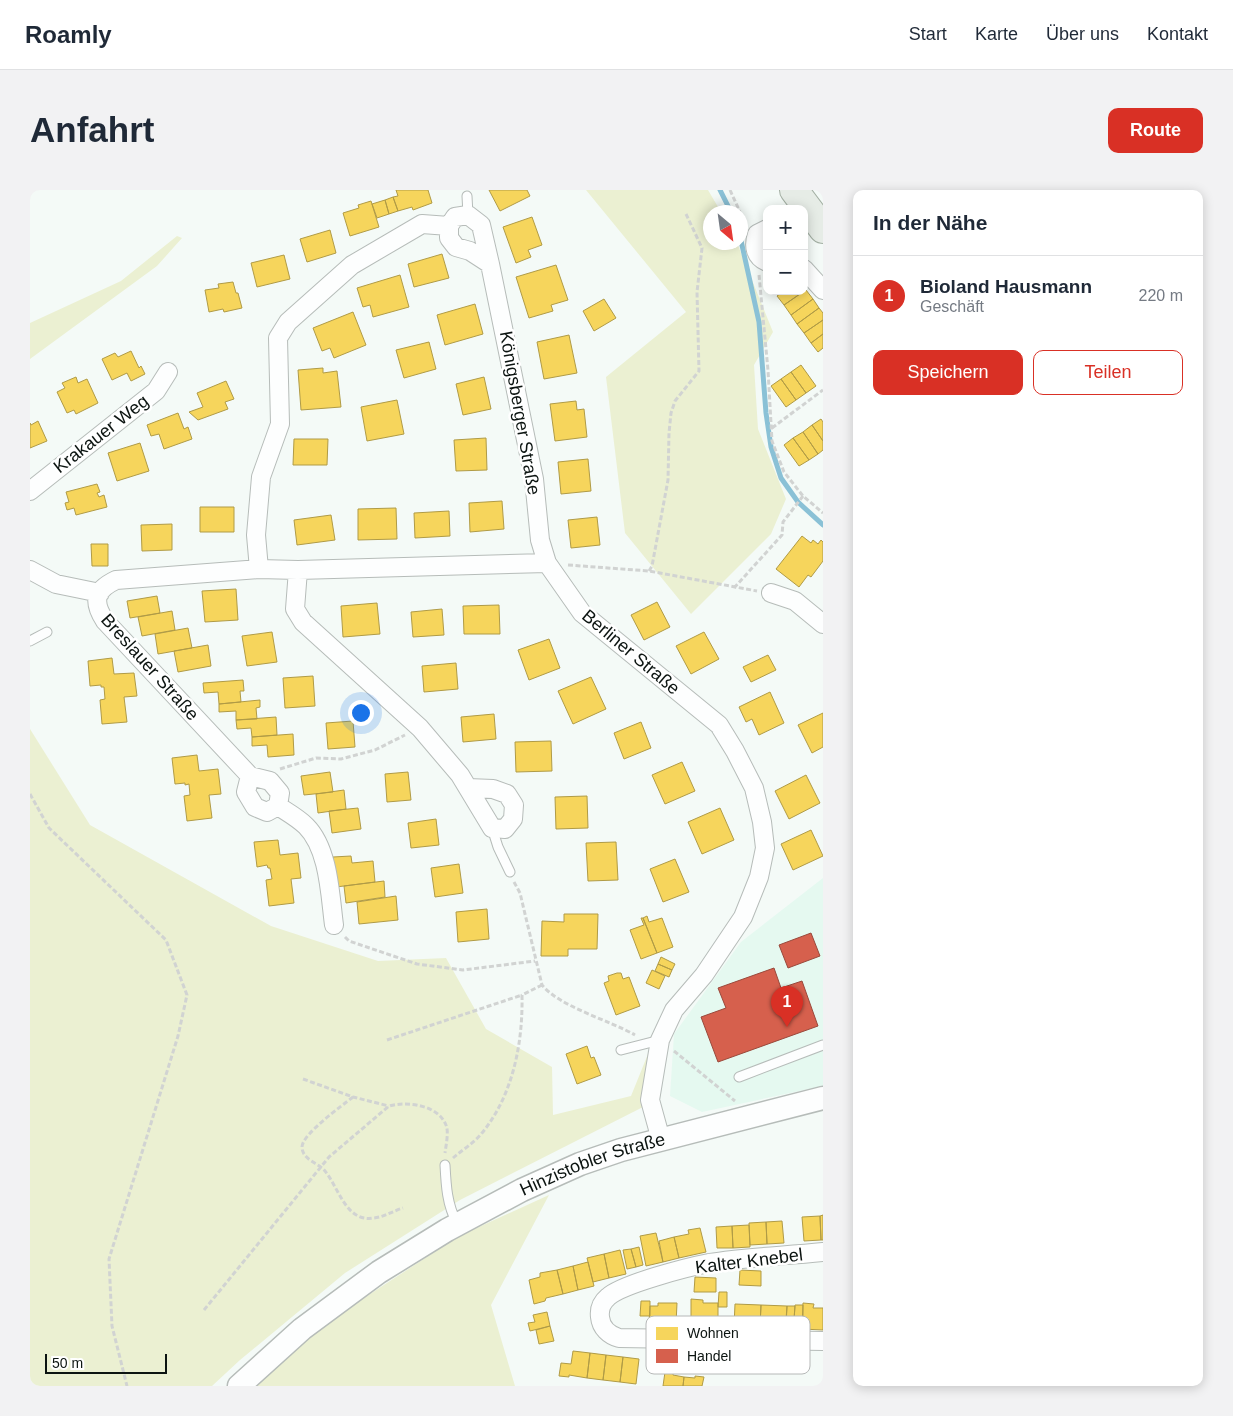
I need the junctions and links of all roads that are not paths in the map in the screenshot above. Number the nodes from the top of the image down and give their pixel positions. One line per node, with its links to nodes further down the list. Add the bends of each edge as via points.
1 (794, 190): 5 (main road)
2 (467, 196): 3 (lane)
3 (468, 215): 4 (street, via 455,217); 8 (street, Königsberger Straße, via 480,225)
4 (449, 226): 8 (street, via 449,238 456,247 470,251); 14 (street, via 422,224 352,265 288,322 278,338 280,424 261,477 256,535)
5 (823, 229)
6 (763, 231): 7 (street, via 757,234 754,243)
7 (762, 259)
8 (490, 264): 13 (street, Königsberger Straße, via 532,470 540,540)
9 (808, 273): 10 (street)
10 (823, 290)
11 (168, 372): 12 (street, Krakauer Weg, via 156,391)
12 (30, 492)
13 (547, 563): 16 (street); 26 (street, Berliner Straße, via 582,613 719,725 754,788 765,848 759,877 743,917 704,975 674,1010)
14 (259, 569): 16 (street, Breslauer Straße); 17 (street, Breslauer Straße, via 116,580 105,585)
15 (30, 570): 17 (street, via 56,584)
16 (298, 570): 22 (street, via 295,609 303,622 420,728)
17 (100, 593): 25 (street, Breslauer Straße, via 98,610 105,620 250,776 246,792 255,807 267,812 278,806 307,827 324,859)
18 (771, 593): 19 (street, via 794,601)
19 (823, 624)
20 (47, 632): 21 (lane)
21 (30, 641)
22 (468, 788): 23 (street); 23 (street, via 493,789 507,794 514,805 512,819 505,829)
23 (492, 828): 24 (lane)
24 (510, 872)
25 (334, 925)
26 (660, 1040): 28 (lane); 31 (street, Berliner Straße, via 650,1100)
27 (823, 1045): 29 (lane)
28 (621, 1050)
29 (739, 1077)
30 (823, 1098): 31 (street, Hinzistobler Straße)
31 (661, 1140): 33 (street, Hinzistobler Straße, via 580,1164)
32 (445, 1165): 33 (lane, via 447,1193)
33 (457, 1224): 38 (street, Hinzistobler Straße, via 379,1272 302,1329)
34 (823, 1252): 35 (street, Kalter Knebel, via 709,1264 649,1279 606,1298 600,1318 606,1331 619,1338)
35 (646, 1338)
36 (810, 1341): 37 (street, Kalter Knebel)
37 (823, 1341)
38 (239, 1386)

